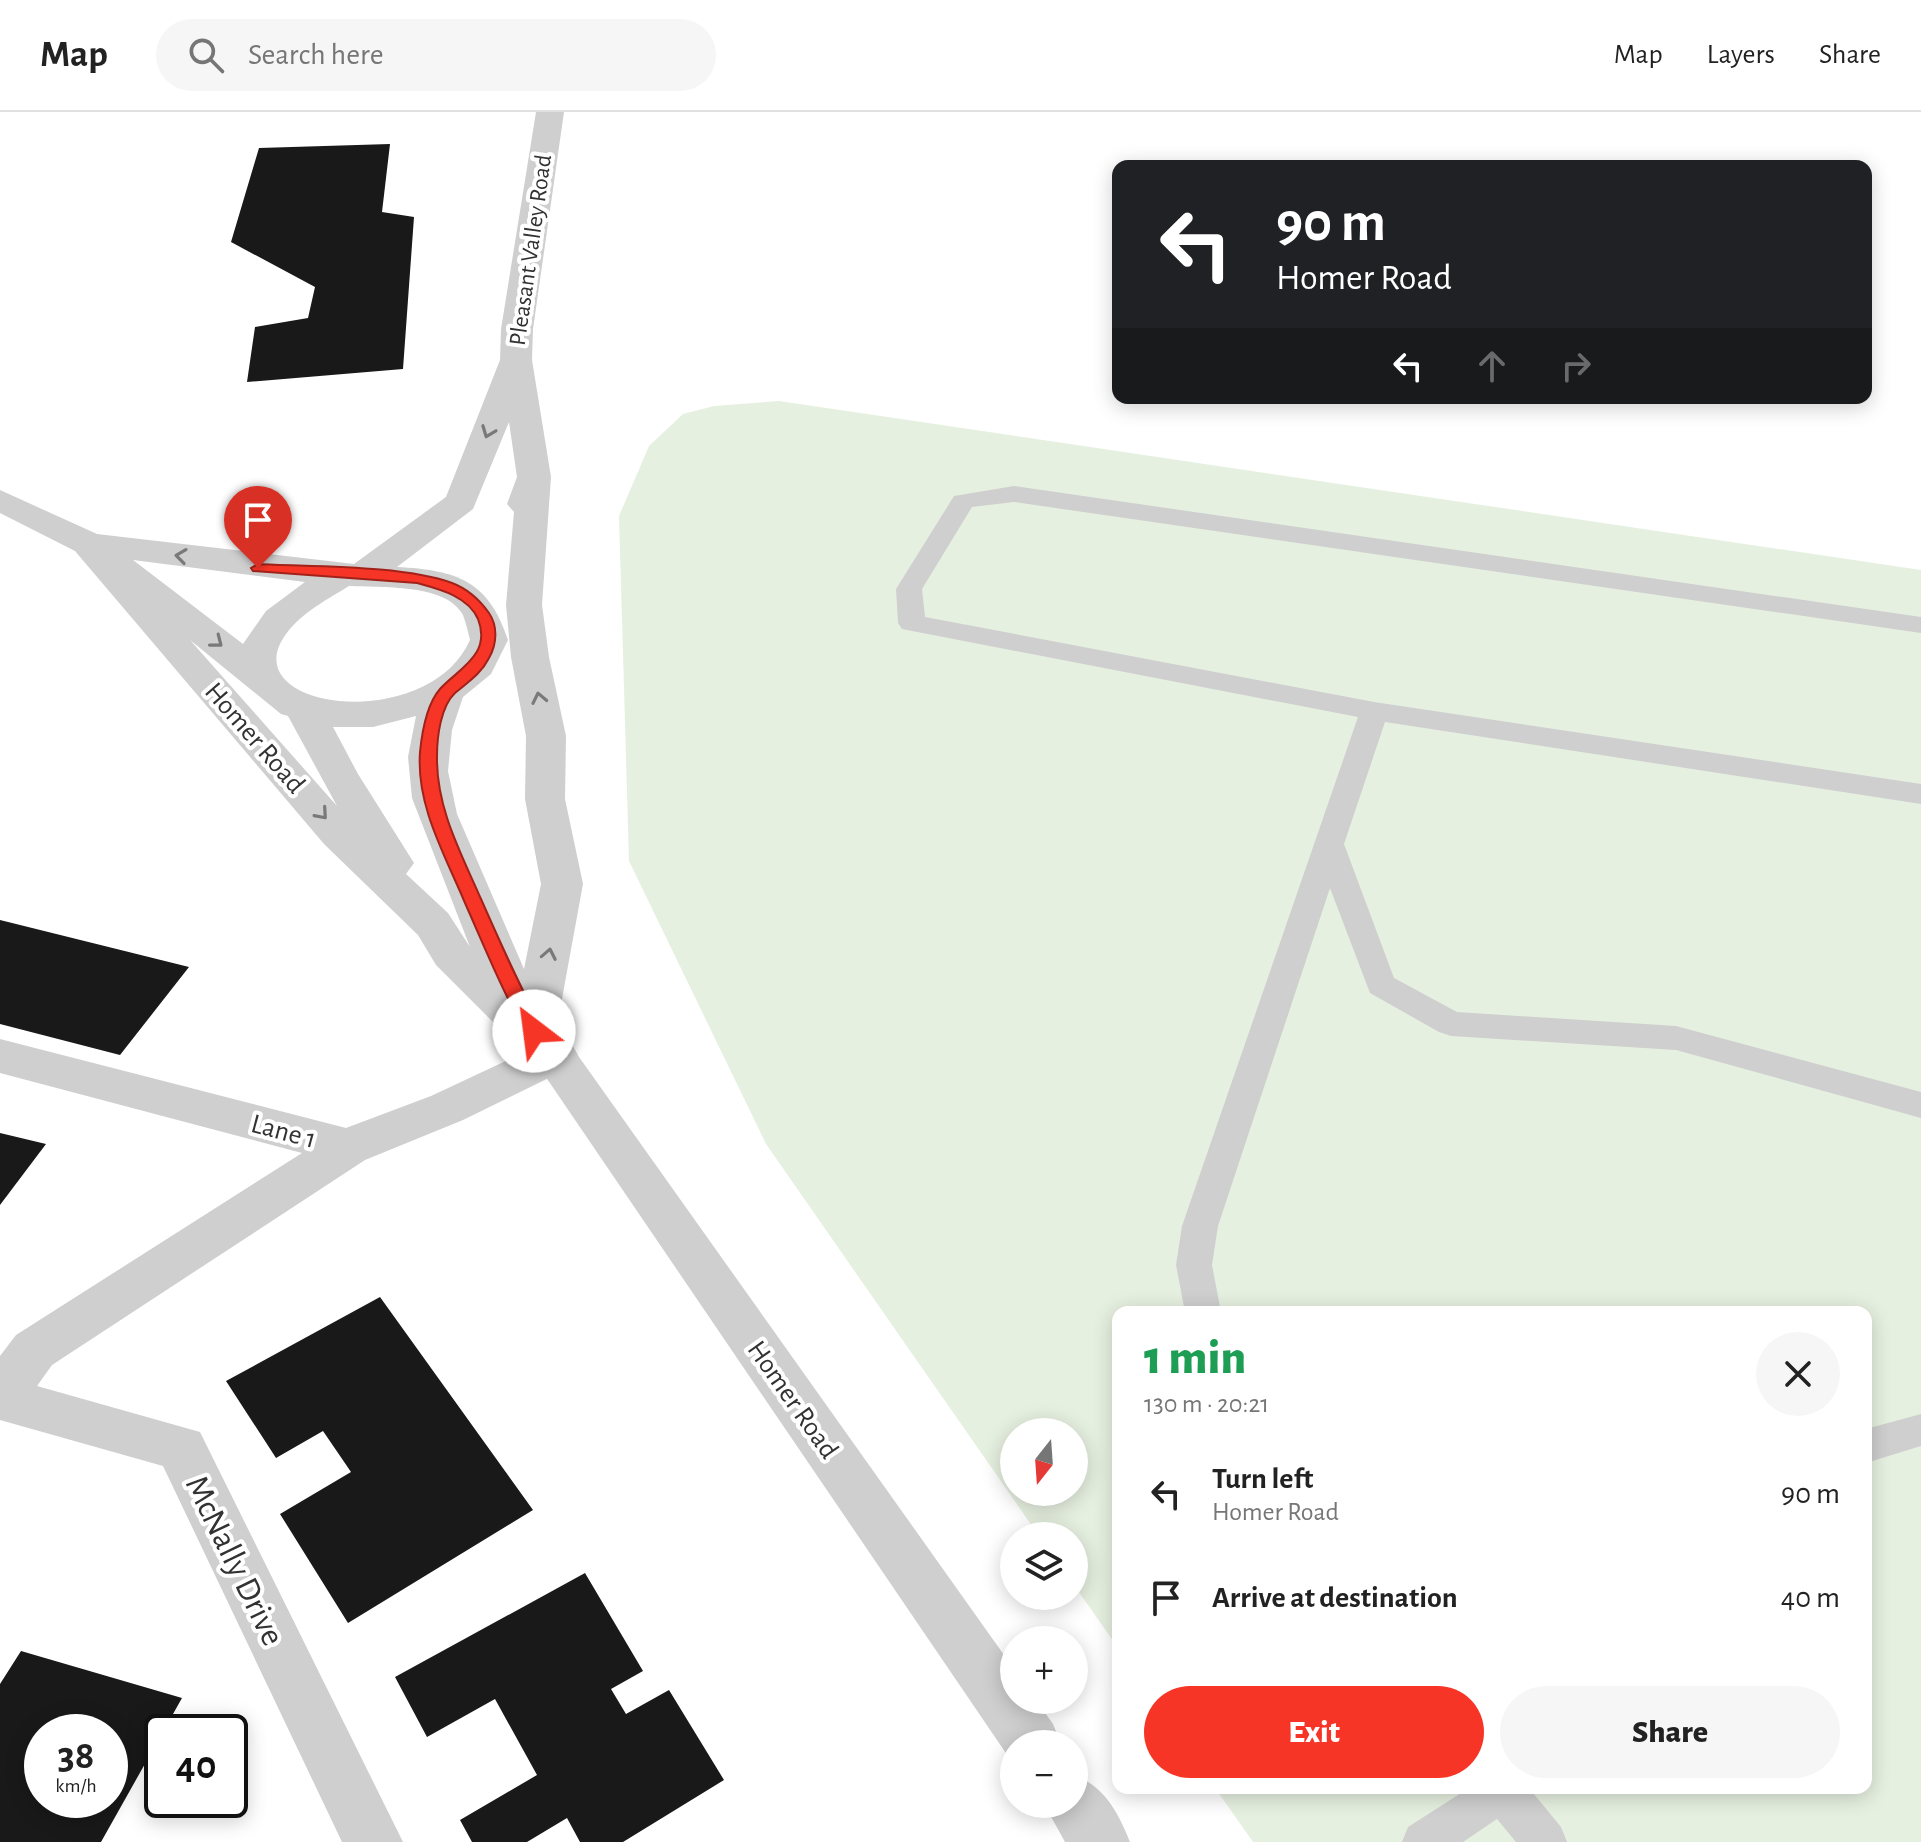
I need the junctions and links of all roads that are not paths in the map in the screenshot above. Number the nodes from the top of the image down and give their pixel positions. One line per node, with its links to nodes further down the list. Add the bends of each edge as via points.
1 (550, 112): 2 (street, Pleasant Valley Road)
2 (516, 360): 3 (street, Pleasant Valley Road); 6 (street, Homer Road, one-way to 6, via 461,502)
3 (534, 477): 7 (street, Pleasant Valley Road); 16 (street, one-way to 3, via 562,884 545,799 546,736 524,605)
4 (0, 500): 5 (street, Homer Road)
5 (88, 543): 6 (street, Homer Road, one-way to 5, via 258,568); 9 (street, Homer Road, one-way to 9); 15 (street, Homer Road, one-way to 15, via 339,834)
6 (352, 574): 7 (street, Homer Road, via 448,587 472,600); 9 (street, Homer Road, via 280,617 264,637 258,658)
7 (485, 619): 10 (street, Homer Road, via 483,657)
8 (1921, 625): 12 (lane, via 1014,494 963,501 909,589 912,623)
9 (263, 678): 11 (street, Homer Road, via 272,691)
10 (446, 692): 11 (street, Homer Road, via 414,707 376,715 338,716); 16 (street, Homer Road, via 435,713 428,753 431,796 514,997)
11 (304, 709): 15 (street, Homer Road, via 338,774)
12 (1374, 711): 13 (lane); 14 (lane)
13 (1921, 794)
14 (1329, 844): 18 (lane, via 1381,985 1451,1024 1676,1038); 20 (lane, via 1200,1226 1194,1265)
15 (433, 924): 16 (street, Homer Road, via 451,954)
16 (544, 1043): 19 (street, Lane 1, via 447,1108); 24 (street, Homer Road)
17 (0, 1056): 19 (street, Lane 1)
18 (1921, 1105)
19 (348, 1147): 21 (street, McNally Drive, via 34,1350)
20 (1202, 1306)
21 (0, 1397): 28 (street, McNally Drive, via 181,1448)
22 (1921, 1430): 23 (lane)
23 (1872, 1444)
24 (1022, 1730)
25 (1496, 1794): 30 (lane)
26 (1507, 1794): 31 (lane)
27 (1084, 1818): 29 (street)
28 (373, 1842)
29 (1100, 1842)
30 (1424, 1842)
31 (1545, 1842)

